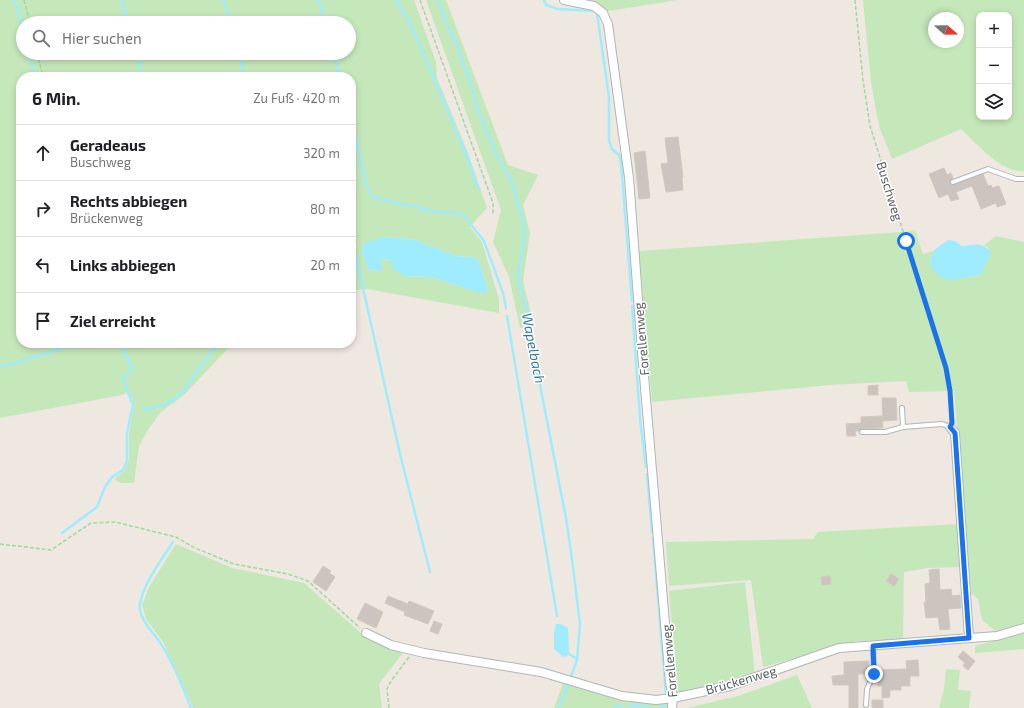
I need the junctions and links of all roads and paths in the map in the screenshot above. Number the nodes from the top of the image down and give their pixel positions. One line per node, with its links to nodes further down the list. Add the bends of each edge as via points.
1 (24, 0): 5 (path)
2 (420, 0): 10 (path, via 491,196)
3 (564, 0): 21 (street, Forellenweg, via 594,6 603,13 608,24 629,178 670,682)
4 (855, 0): 13 (path, Buschweg, via 870,126 946,368 950,391)
5 (28, 16)
6 (39, 60): 7 (path)
7 (42, 72)
8 (1024, 179): 9 (lane, via 1016,179 988,169)
9 (953, 182)
10 (493, 216)
11 (902, 408): 12 (lane)
12 (903, 427): 13 (lane, via 942,424); 14 (lane, via 886,432)
13 (950, 427): 18 (street, via 955,433)
14 (862, 432)
15 (0, 544): 17 (path, via 51,550 91,523 115,522 176,537 234,564 288,574 308,581)
16 (1024, 628): 18 (street, Brückenweg, via 997,636)
17 (366, 633): 20 (street, Brückenweg, via 391,645)
18 (969, 638): 19 (street, Brückenweg)
19 (873, 646): 21 (street, Brückenweg, via 839,648 730,686); 22 (lane, via 874,674 867,689)
20 (413, 650): 21 (street, Brückenweg, via 541,672 622,696 656,700); 23 (path, via 387,689)
21 (674, 698): 24 (street, Forellenweg)
22 (866, 705)
23 (389, 708)
24 (672, 708)

